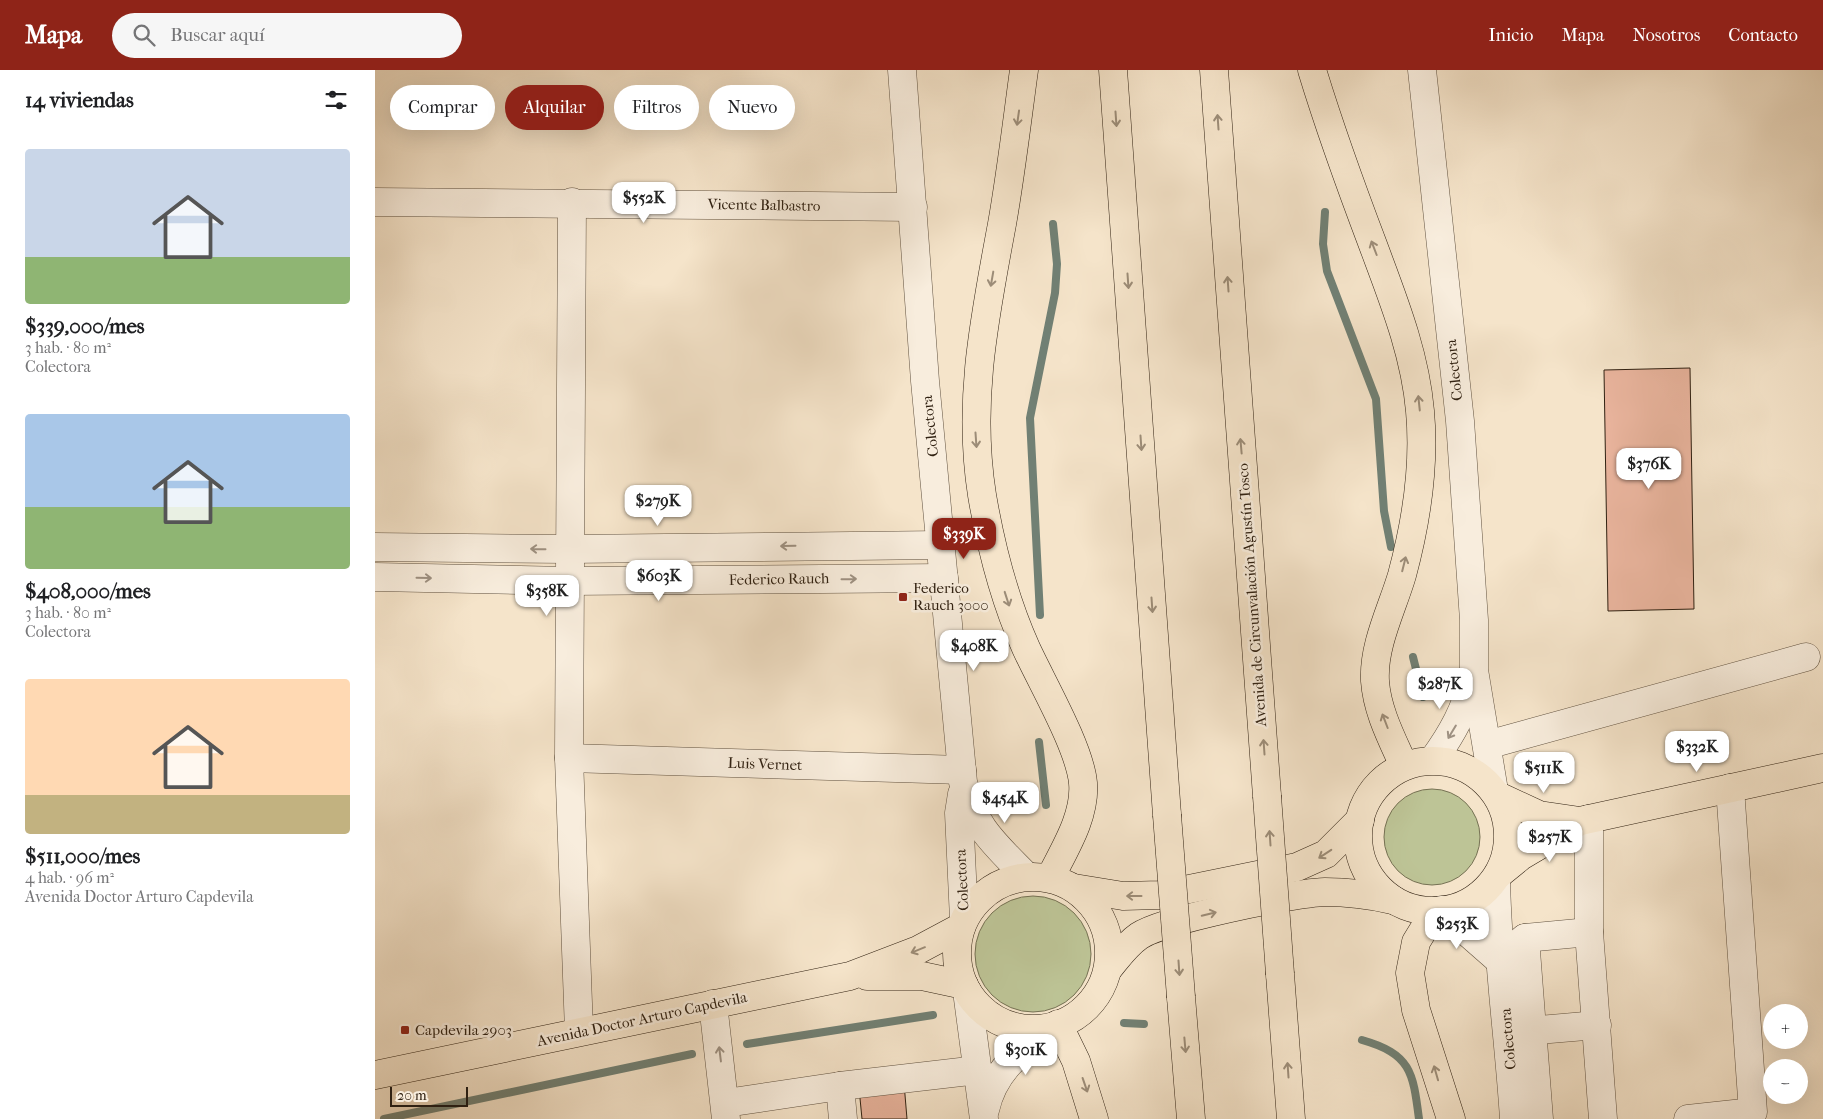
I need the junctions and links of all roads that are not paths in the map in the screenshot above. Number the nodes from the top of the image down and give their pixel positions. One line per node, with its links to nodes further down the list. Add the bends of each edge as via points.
1 (902, 70): 9 (street, Colectora)
2 (1024, 70): 29 (main road, one-way to 29, via 983,333 975,420 982,493 999,576 1025,644 1071,745 1083,783 1076,822)
3 (1113, 70): 51 (main road, one-way to 51, bridge)
4 (1214, 70): 52 (main road, Avenida de Circunvalación Agustín Tosco, one-way to 4, bridge)
5 (1312, 70): 21 (main road, one-way to 5, via 1382,715 1375,678 1381,641 1401,576 1416,510 1421,444 1418,390 1397,311)
6 (1422, 70): 17 (street, Colectora, via 1459,421 1474,620)
7 (375, 202): 8 (street, Vicente Balbastro)
8 (572, 202): 9 (street, Vicente Balbastro); 12 (street)
9 (913, 207): 10 (street, Colectora)
10 (941, 544): 12 (street, one-way to 12); 14 (street, Colectora)
11 (375, 547): 12 (street, one-way to 11)
12 (568, 549): 15 (street)
13 (375, 577): 15 (street, Federico Rauch, one-way to 15)
14 (943, 578): 15 (street, Federico Rauch, one-way to 14); 23 (street, Colectora)
15 (568, 581): 19 (street)
16 (1806, 657): 18 (street)
17 (1474, 670): 18 (street, Colectora); 20 (street, Colectora, one-way to 20, via 1456,726)
18 (1487, 745): 25 (street, Colectora)
19 (569, 758): 23 (street, Luis Vernet); 42 (street)
20 (1433, 760): 21 (main road, Avenida Doctor Arturo Capdevila); 25 (main road, Avenida Doctor Arturo Capdevila, via 1473,771)
21 (1404, 766): 26 (main road, Avenida Doctor Arturo Capdevila, via 1371,792)
22 (1823, 768): 24 (main road, Avenida Doctor Arturo Capdevila)
23 (963, 776): 29 (street, Colectora, via 969,806 978,824); 32 (street, Colectora, via 959,813)
24 (1730, 788): 27 (main road, Avenida Doctor Arturo Capdevila); 57 (street, via 1753,1112)
25 (1496, 794): 27 (main road, Avenida Doctor Arturo Capdevila, via 1539,814); 28 (main road, Avenida Doctor Arturo Capdevila, via 1509,830 1506,855)
26 (1360, 820): 29 (main road, Avenida Doctor Arturo Capdevila, one-way to 29, via 1326,854 1297,867 1160,895 1123,896); 30 (main road, Avenida Doctor Arturo Capdevila, via 1362,862 1375,884)
27 (1584, 820): 28 (main road, Avenida Doctor Arturo Capdevila, via 1521,856); 33 (street)
28 (1497, 876): 31 (main road, Avenida Doctor Arturo Capdevila, via 1473,900); 35 (street, Colectora)
29 (1050, 881): 32 (main road, Avenida Doctor Arturo Capdevila, via 993,888 979,898); 36 (main road, Avenida Doctor Arturo Capdevila, via 1082,893 1096,908 1106,926 1110,947)
30 (1393, 900): 31 (main road, Avenida Doctor Arturo Capdevila, via 1415,908); 36 (main road, Avenida Doctor Arturo Capdevila, one-way to 30, via 1127,946 1154,928 1217,912 1323,892)
31 (1439, 910): 35 (street); 53 (main road, one-way to 31, via 1416,1010 1410,973 1417,942)
32 (963, 923): 37 (main road, Avenida Doctor Arturo Capdevila, one-way to 37, via 926,946); 38 (main road, Avenida Doctor Arturo Capdevila, via 957,964)
33 (1589, 932): 34 (street); 40 (street)
34 (1525, 938): 35 (street); 43 (street)
35 (1499, 960): 43 (street, Colectora)
36 (1108, 969): 41 (main road, Avenida Doctor Arturo Capdevila, via 1089,1006)
37 (850, 976): 38 (main road, Avenida Doctor Arturo Capdevila, via 922,976); 39 (main road, Avenida Doctor Arturo Capdevila)
38 (965, 988): 41 (main road, Avenida Doctor Arturo Capdevila, via 976,1004 999,1022 1025,1029); 44 (street)
39 (713, 1004): 42 (main road, Avenida Doctor Arturo Capdevila); 47 (street, one-way to 39)
40 (1597, 1025): 43 (street); 56 (street)
41 (1056, 1026): 48 (street, via 1004,1068 994,1082); 50 (main road, one-way to 50, via 1079,1068)
42 (579, 1031): 45 (main road, Avenida Doctor Arturo Capdevila)
43 (1520, 1032): 54 (street, Colectora); 55 (street)
44 (978, 1070): 46 (street); 48 (street)
45 (375, 1075)
46 (840, 1086): 47 (street); 49 (street)
47 (726, 1111)
48 (984, 1117)
49 (843, 1119)
50 (1094, 1119)
51 (1191, 1119)
52 (1291, 1119)
53 (1451, 1119)
54 (1514, 1119)
55 (1539, 1119)
56 (1603, 1119)
57 (1688, 1119)

